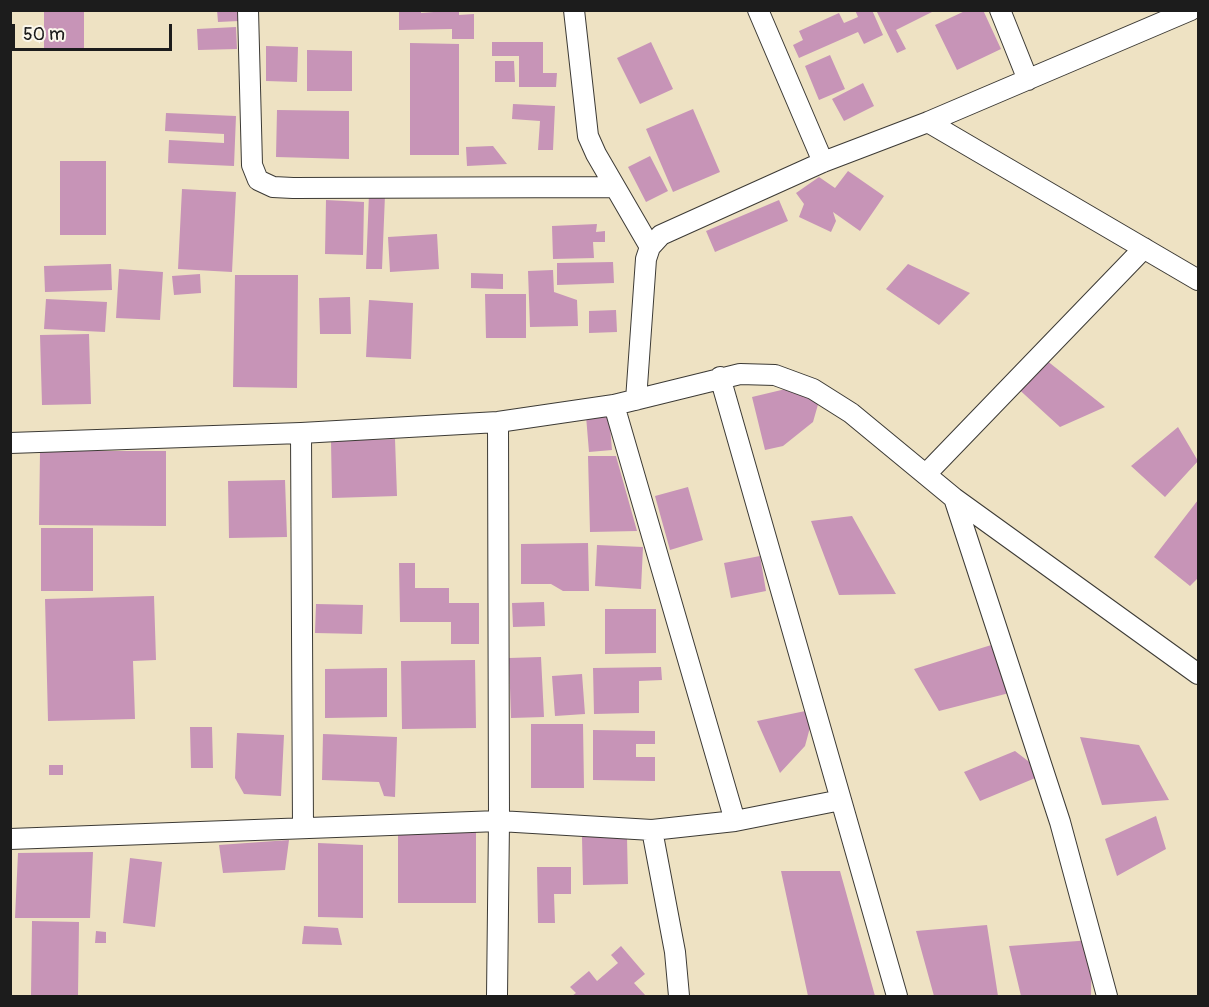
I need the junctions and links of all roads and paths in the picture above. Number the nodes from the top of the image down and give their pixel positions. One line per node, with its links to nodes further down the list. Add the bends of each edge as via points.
1 (248, 10): 9 (street, via 252,165 258,180 273,187 293,188)
2 (574, 10): 9 (street, via 588,136)
3 (758, 10): 8 (street)
4 (1000, 10): 6 (street)
5 (1191, 10): 6 (street)
6 (1028, 80): 7 (street)
7 (928, 122): 8 (street); 11 (street)
8 (823, 162): 10 (street, via 661,235)
9 (615, 187): 10 (street)
10 (650, 247): 14 (street)
11 (1144, 248): 12 (street); 19 (street)
12 (1198, 280)
13 (720, 377): 14 (street); 19 (street, via 775,375 813,389 851,413); 22 (street)
14 (636, 400): 15 (street)
15 (614, 405): 16 (street); 24 (street)
16 (498, 422): 17 (street); 23 (street)
17 (301, 433): 18 (street); 25 (street)
18 (10, 443)
19 (926, 474): 20 (street)
20 (954, 498): 21 (street); 31 (street, via 1060,822)
21 (1198, 674)
22 (841, 800): 24 (street); 30 (street)
23 (500, 821): 25 (street); 26 (street); 28 (street)
24 (735, 821): 26 (street)
25 (303, 828): 27 (street)
26 (652, 830): 29 (street, via 675,952)
27 (10, 839)
28 (497, 996)
29 (679, 996)
30 (897, 996)
31 (1107, 996)

